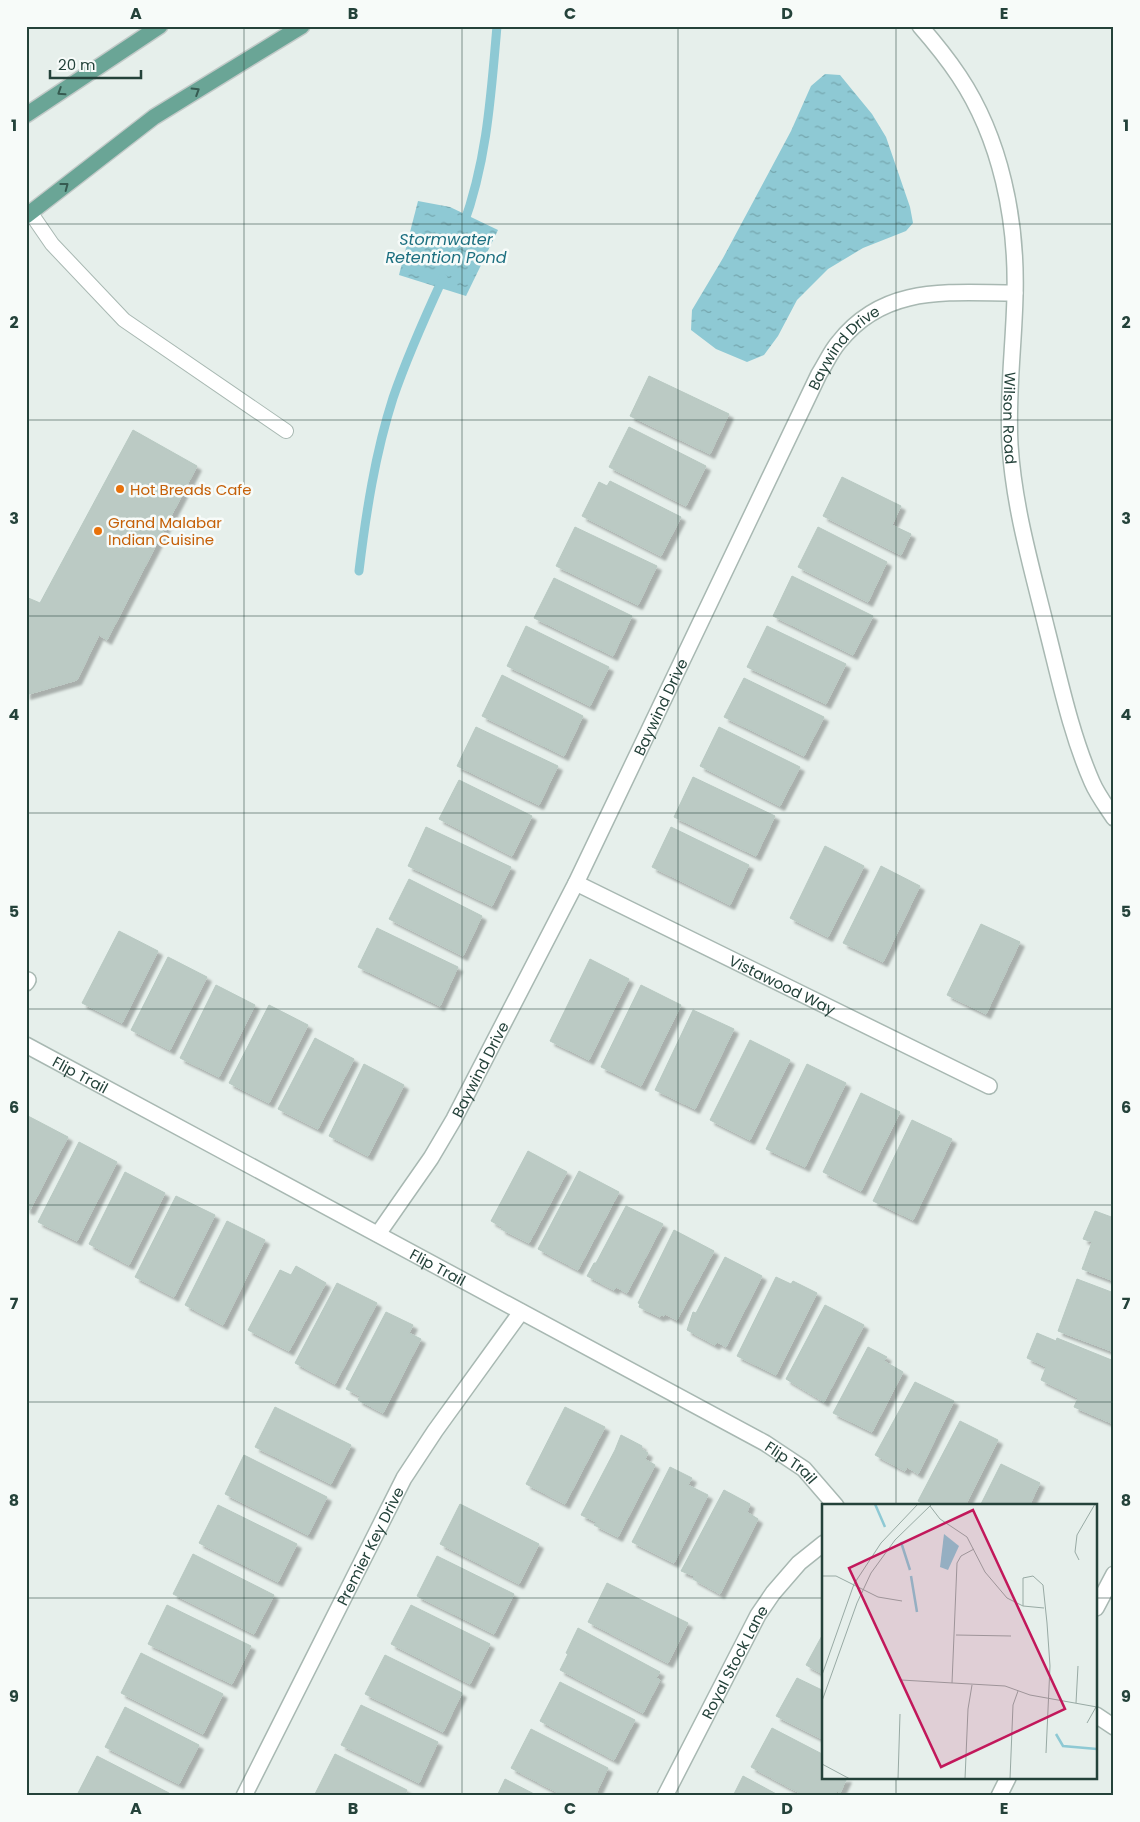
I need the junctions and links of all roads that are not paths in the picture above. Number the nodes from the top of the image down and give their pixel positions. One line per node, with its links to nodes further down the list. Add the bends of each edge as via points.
1 (160, 26): 4 (main road, one-way to 4)
2 (302, 26): 5 (main road, one-way to 2, via 154,117)
3 (920, 26): 6 (street, Wilson Road, via 960,77 987,129 1004,178 1014,231)
4 (26, 115)
5 (28, 211): 7 (lane, via 52,244 124,320)
6 (1015, 293): 8 (street, Wilson Road, via 1009,396 1010,447 1017,505 1074,731 1093,784); 9 (street, Baywind Drive, via 925,294 889,302 855,324 838,343 819,374)
7 (286, 431)
8 (1114, 818)
9 (576, 883): 11 (street, Vistawood Way); 12 (street, Baywind Drive, via 454,1119)
10 (26, 1045): 12 (street, Flip Trail)
11 (989, 1086)
12 (378, 1234): 13 (street, Flip Trail)
13 (521, 1312): 14 (street, Flip Trail, via 765,1443 804,1469); 21 (street, Premier Key Drive, via 404,1478)
14 (834, 1504)
15 (822, 1544): 22 (street, Royal Stock Lane, via 799,1563 758,1614)
16 (1114, 1574): 17 (street)
17 (1098, 1604)
18 (1098, 1716): 19 (street)
19 (1114, 1727)
20 (1007, 1780): 23 (street)
21 (244, 1796)
22 (665, 1796)
23 (999, 1796)

